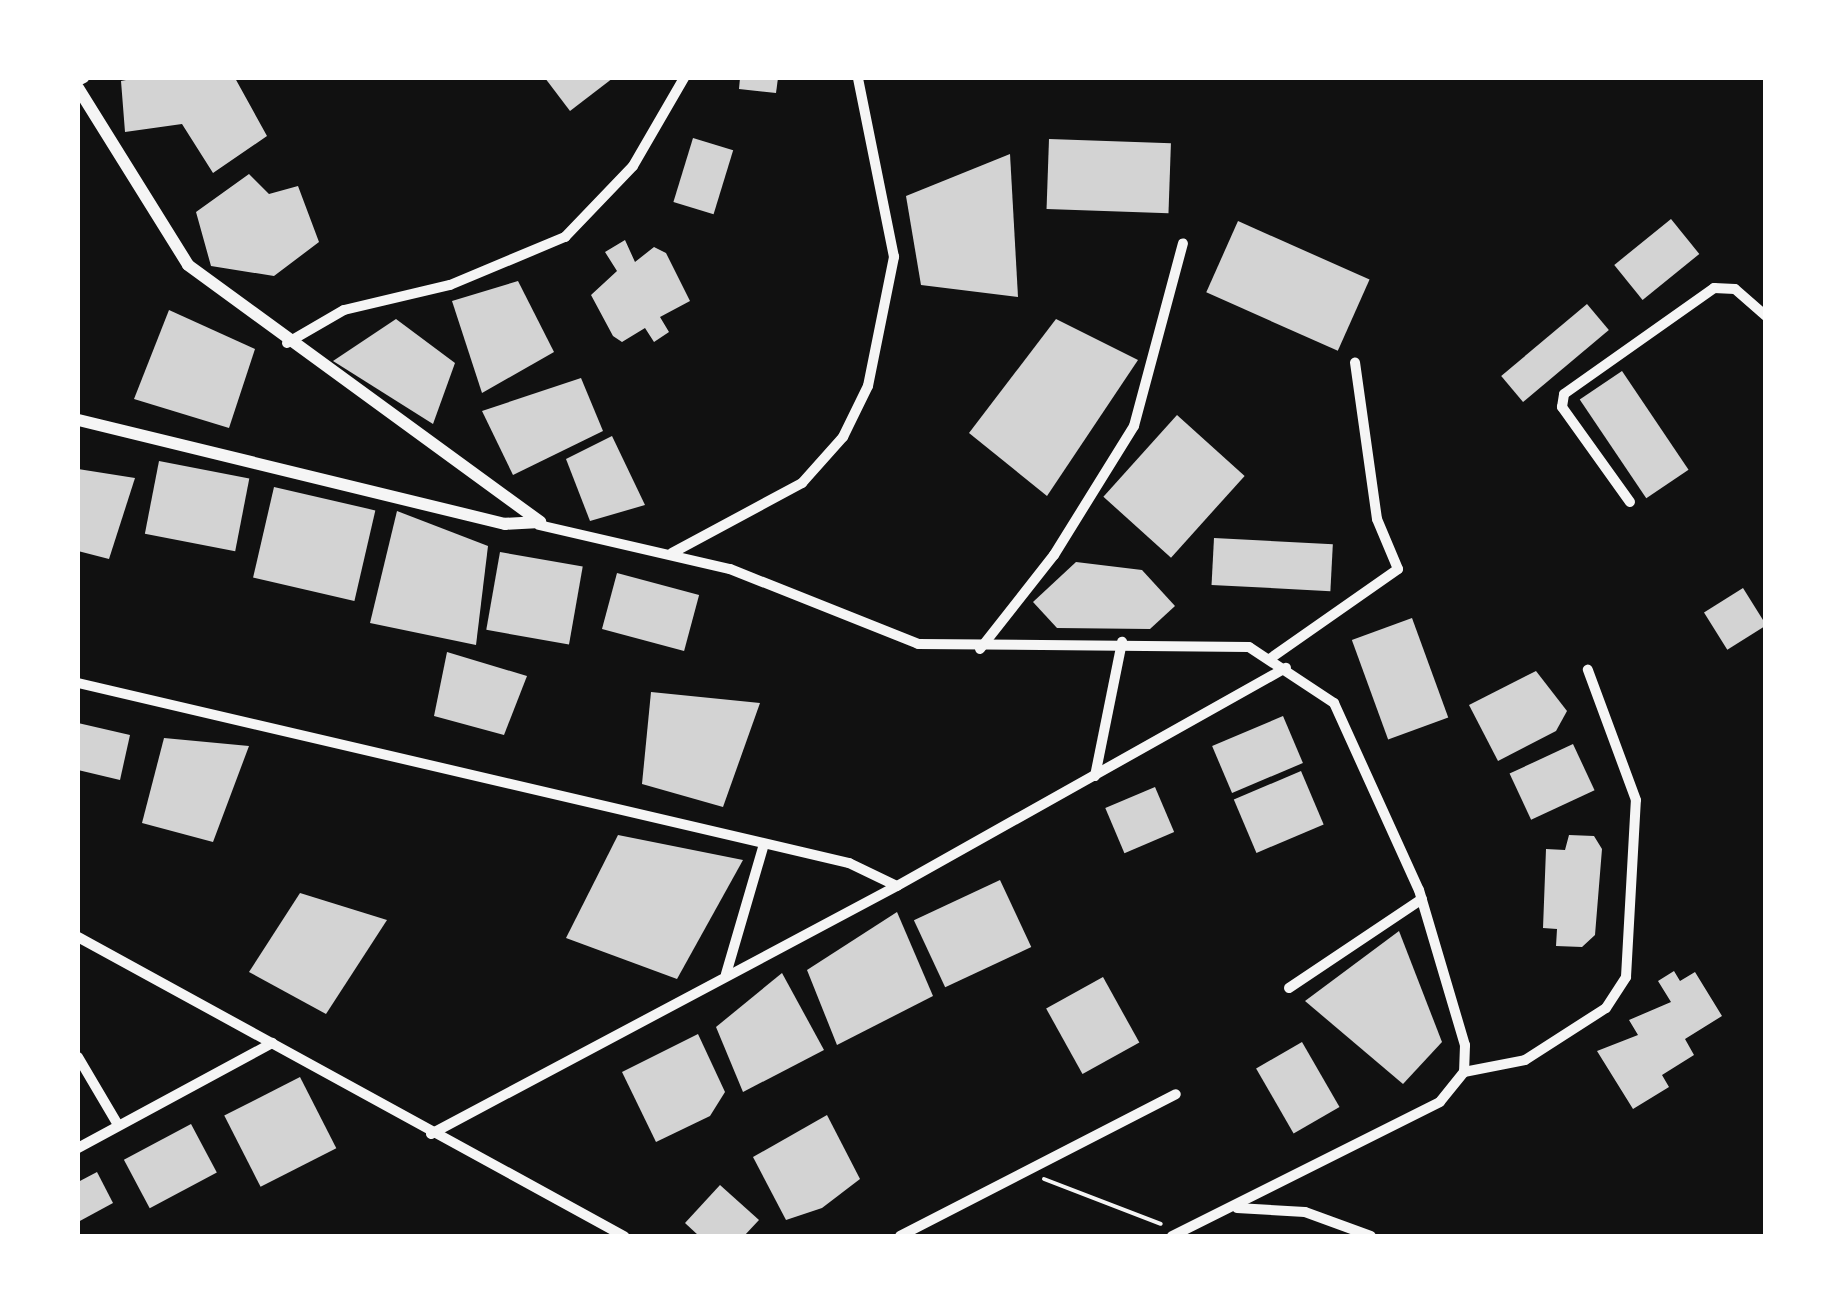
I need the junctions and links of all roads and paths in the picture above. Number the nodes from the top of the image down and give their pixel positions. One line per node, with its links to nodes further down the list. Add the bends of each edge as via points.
1 (684, 78): 6 (street, via 633,166 565,237 450,285 344,310)
2 (858, 78): 11 (street, via 894,243 891,303 871,378 843,438 802,482)
3 (80, 82): 6 (street, via 188,265)
4 (1184, 242): 13 (street, via 1148,392 1125,443)
5 (1766, 316): 9 (street, via 1735,289 1714,288 1564,394 1562,407)
6 (287, 343): 10 (street, via 522,503)
7 (1355, 363): 14 (street, via 1376,519 1398,569)
8 (78, 420): 10 (street)
9 (1630, 502)
10 (539, 525): 11 (street)
11 (672, 552): 13 (street, via 776,584 897,638)
12 (1122, 642): 13 (street); 14 (street, via 1249,647); 18 (street)
13 (980, 649)
14 (1272, 658): 15 (street)
15 (1286, 668): 18 (street); 21 (street, via 1324,693 1352,732)
16 (1588, 670): 27 (street, via 1636,800 1626,977 1606,1008 1525,1060)
17 (78, 683): 19 (street)
18 (1095, 776): 20 (street)
19 (764, 844): 20 (street, via 849,863); 23 (street)
20 (898, 886): 23 (street)
21 (1422, 899): 24 (street); 27 (street, via 1465,1045)
22 (78, 936): 25 (street)
23 (726, 974): 30 (street)
24 (1289, 988)
25 (272, 1043): 29 (street); 30 (street)
26 (78, 1057): 29 (street)
27 (1464, 1072): 33 (street, via 1440,1102)
28 (1176, 1094): 32 (street)
29 (118, 1125): 31 (street)
30 (431, 1134): 35 (street)
31 (78, 1148)
32 (1015, 1178): 34 (path, via 1066,1184); 36 (street)
33 (1234, 1208): 34 (street); 37 (street, via 1304,1212)
34 (1176, 1234)
35 (624, 1236)
36 (900, 1236)
37 (1371, 1236)

